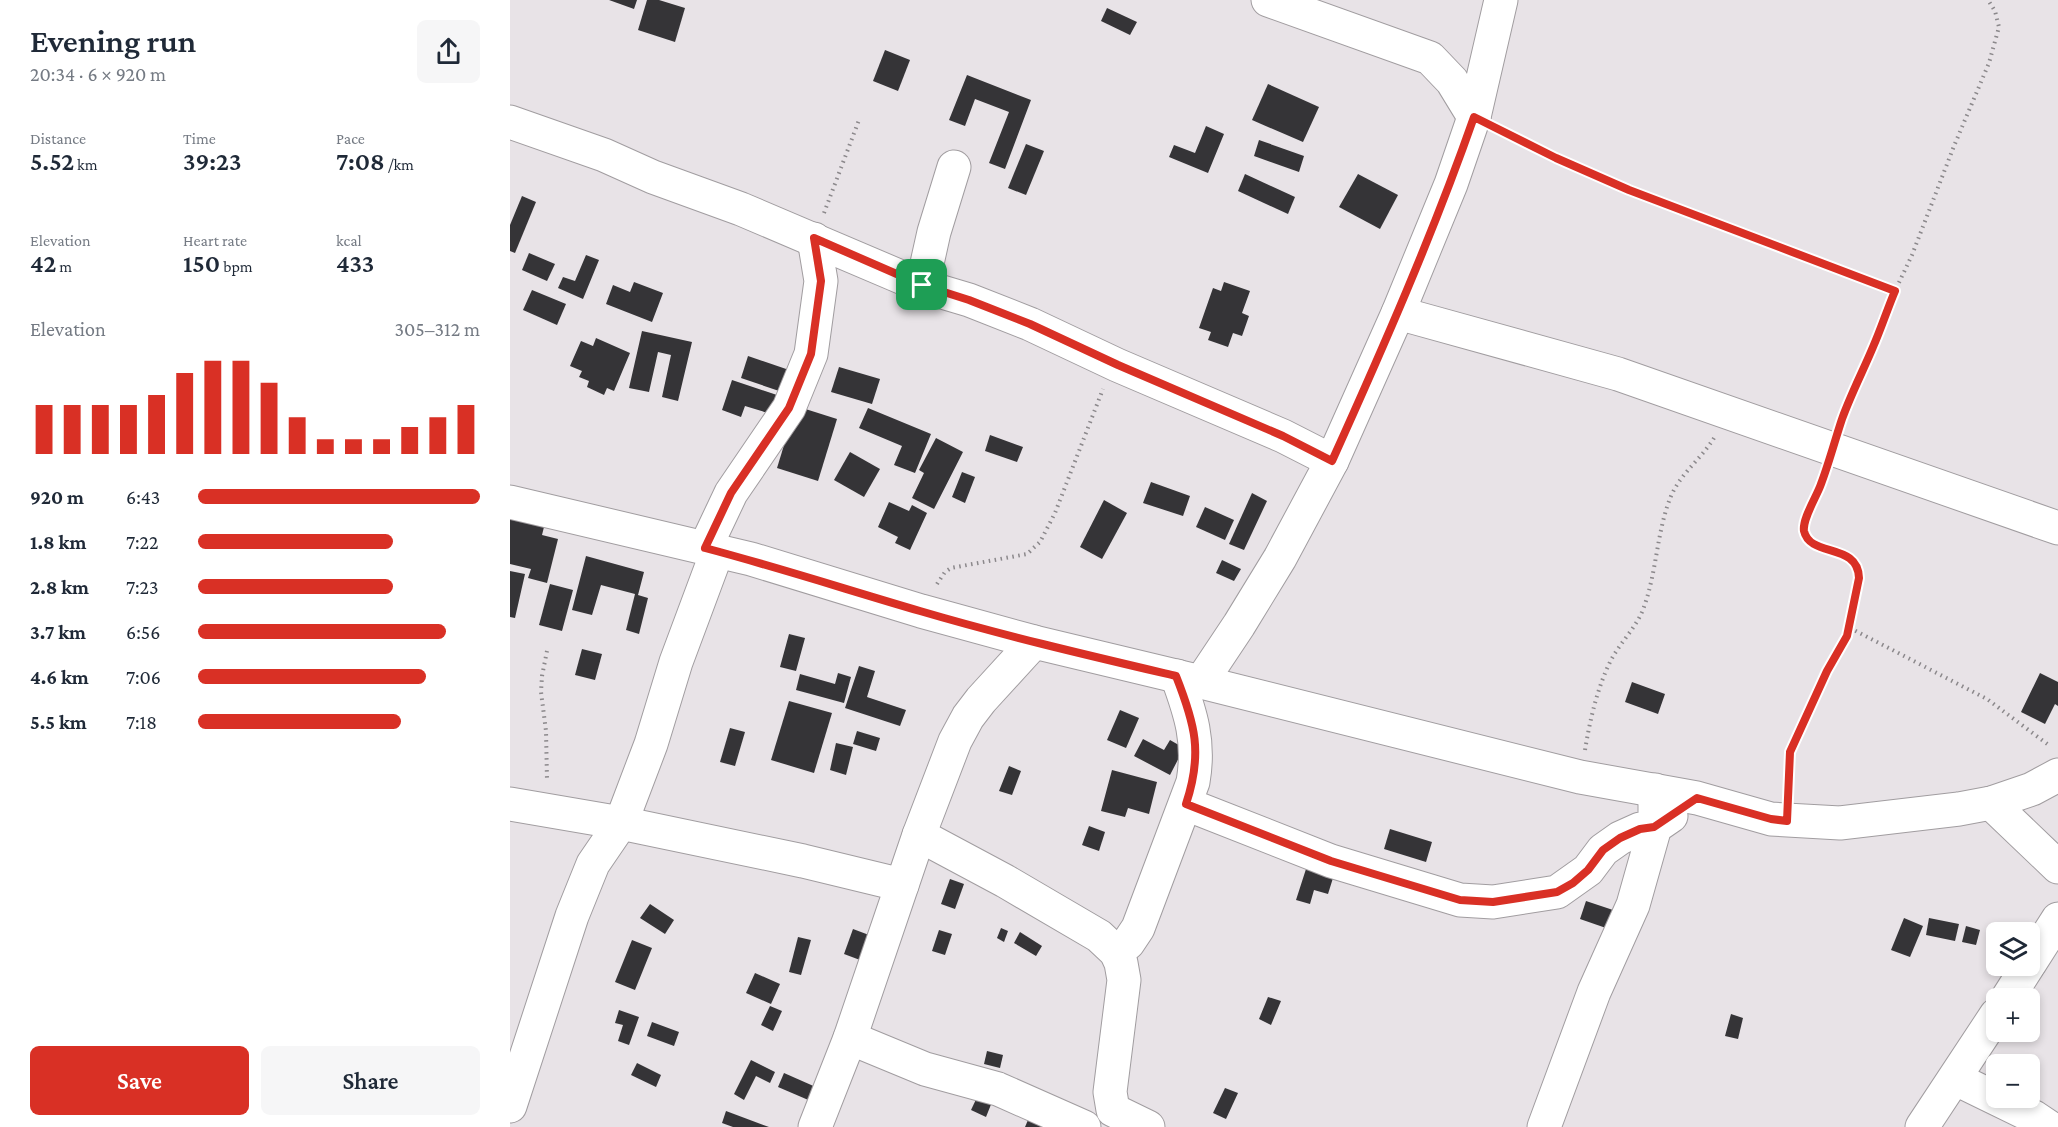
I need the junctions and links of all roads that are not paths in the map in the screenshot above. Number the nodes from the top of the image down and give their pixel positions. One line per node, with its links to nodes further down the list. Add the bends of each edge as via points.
1 (1268, 0): 3 (street, via 1430,58 1452,81)
2 (1501, 0): 3 (street)
3 (1474, 117): 8 (street)
4 (510, 122): 6 (street)
5 (954, 166): 7 (street)
6 (814, 238): 7 (street); 12 (street, via 821,281 811,354 789,408 731,493)
7 (922, 285): 9 (street, via 1030,324)
8 (1398, 314): 9 (street); 11 (street, via 1618,374)
9 (1332, 461): 14 (street, via 1239,625)
10 (510, 502): 12 (street)
11 (2058, 528)
12 (711, 550): 13 (street); 21 (street, via 651,744)
13 (1034, 642): 14 (street); 23 (street, via 968,717)
14 (1188, 679): 16 (street, via 1580,777); 20 (street, via 1197,761)
15 (2058, 775): 18 (street)
16 (1655, 790): 17 (street); 22 (street)
17 (1697, 798): 18 (street, via 1771,819 1840,823); 22 (street)
18 (1991, 803): 24 (street)
19 (510, 804): 21 (street)
20 (1186, 804): 22 (street, via 1331,861 1460,900 1493,902 1557,892 1573,883 1603,850 1620,838); 28 (street, via 1138,928)
21 (621, 823): 25 (street); 32 (street, via 593,864 572,916)
22 (1654, 827): 37 (street, via 1633,905 1594,992)
23 (919, 835): 25 (street); 28 (street, via 1099,936)
24 (2058, 867)
25 (902, 885): 30 (street)
26 (2058, 918): 27 (street)
27 (2040, 947)
28 (1116, 952): 33 (street, via 1124,980)
29 (1986, 1031): 31 (street)
30 (850, 1038): 34 (street); 35 (street, via 925,1069 998,1089)
31 (1956, 1079): 38 (street); 39 (street)
32 (510, 1106)
33 (1108, 1118): 36 (street)
34 (815, 1127)
35 (1084, 1127)
36 (1148, 1127)
37 (1544, 1127)
38 (1922, 1127)
39 (2049, 1127)

